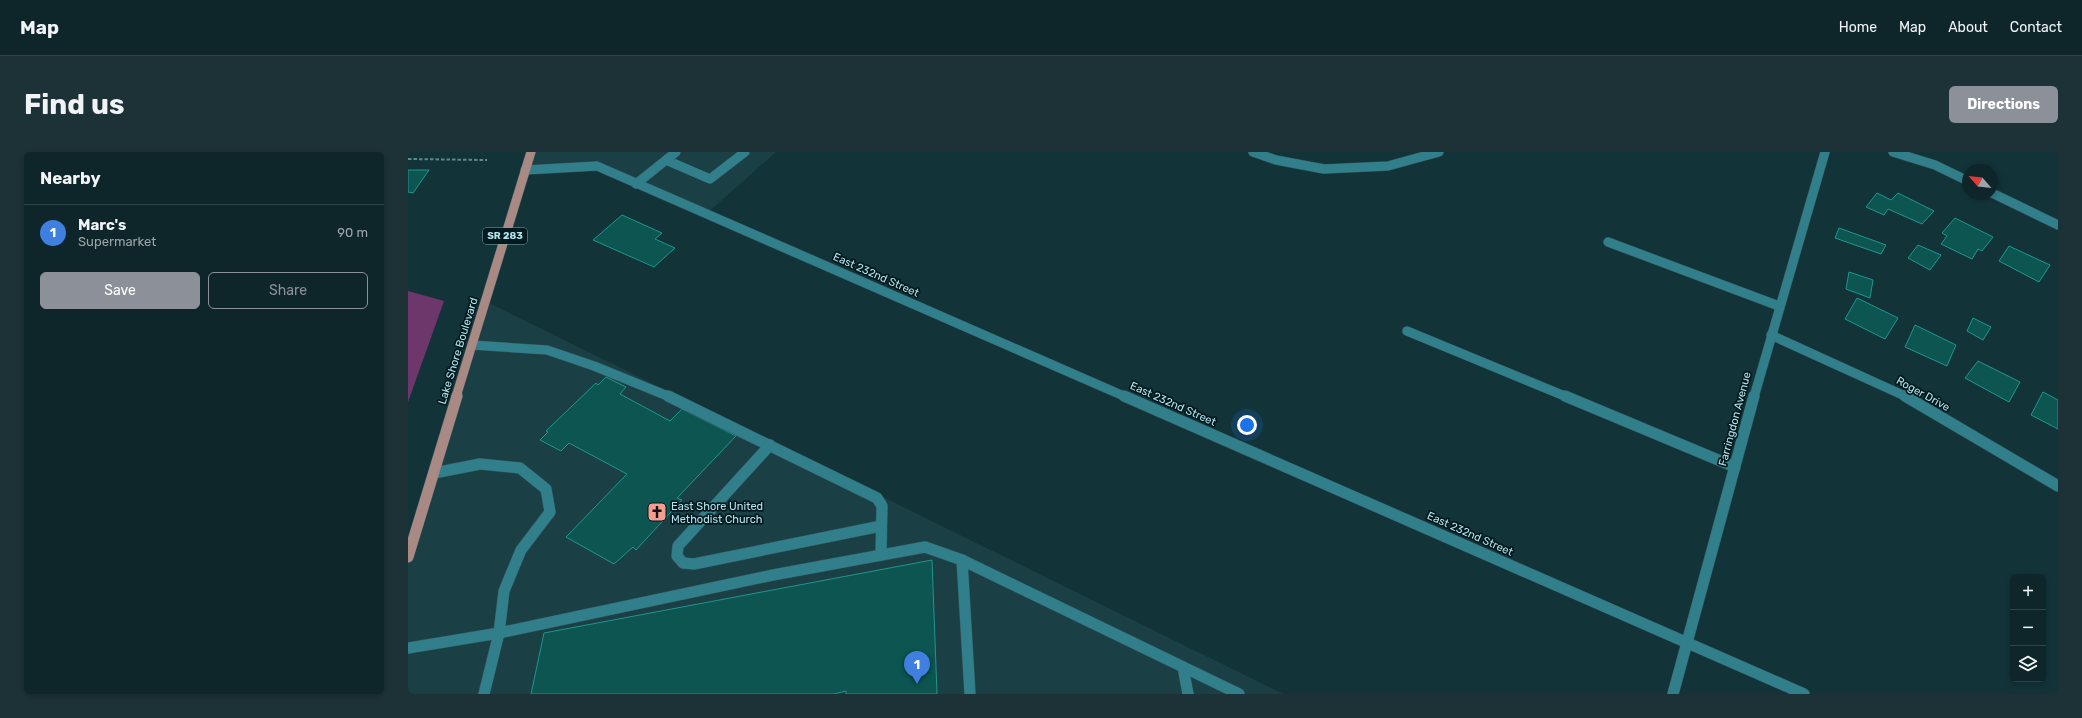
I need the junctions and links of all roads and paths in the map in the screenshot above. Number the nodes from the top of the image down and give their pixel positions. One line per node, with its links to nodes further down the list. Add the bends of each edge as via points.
1 (531, 152): 11 (main road, Lake Shore Boulevard / SR 283)
2 (676, 152): 10 (street)
3 (745, 152): 10 (street, via 710,179)
4 (1253, 152): 5 (street, via 1276,160 1324,168 1388,166)
5 (1439, 152)
6 (1825, 152): 17 (street, Farringdon Avenue)
7 (1893, 152): 12 (street, via 1934,165)
8 (409, 160): 9 (path)
9 (487, 160)
10 (666, 160): 13 (street)
11 (525, 170): 13 (street, East 232nd Street, via 597,166); 20 (main road, Lake Shore Boulevard / SR 283)
12 (1962, 178)
13 (636, 184): 30 (street, East 232nd Street)
14 (1998, 196): 15 (street)
15 (2058, 225)
16 (1608, 242): 17 (street)
17 (1779, 306): 19 (street, Farringdon Avenue)
18 (1407, 332): 22 (street)
19 (1771, 335): 22 (street, Farringdon Avenue); 24 (street, Roger Drive, via 1896,391)
20 (472, 345): 21 (street, via 547,350 669,397); 23 (main road, Lake Shore Boulevard / SR 283)
21 (770, 445): 25 (street, via 877,498 882,506); 25 (street, via 678,546 677,556 683,563 694,564)
22 (1734, 468): 30 (street, Farringdon Avenue)
23 (434, 473): 27 (main road, Lake Shore Boulevard / SR 283); 29 (street, via 480,464 520,468 546,489 550,512 521,550 504,591)
24 (2058, 486)
25 (881, 526): 26 (street)
26 (881, 556): 28 (street, via 925,547); 29 (street, via 773,575)
27 (408, 557)
28 (962, 560): 32 (street); 34 (street)
29 (499, 633): 31 (street); 33 (street)
30 (1687, 641): 37 (street, Farringdon Avenue); 38 (street, East 232nd Street)
31 (408, 648)
32 (1183, 667): 35 (street); 36 (street)
33 (484, 694)
34 (970, 694)
35 (1188, 694)
36 (1239, 694)
37 (1673, 694)
38 (1804, 694)

